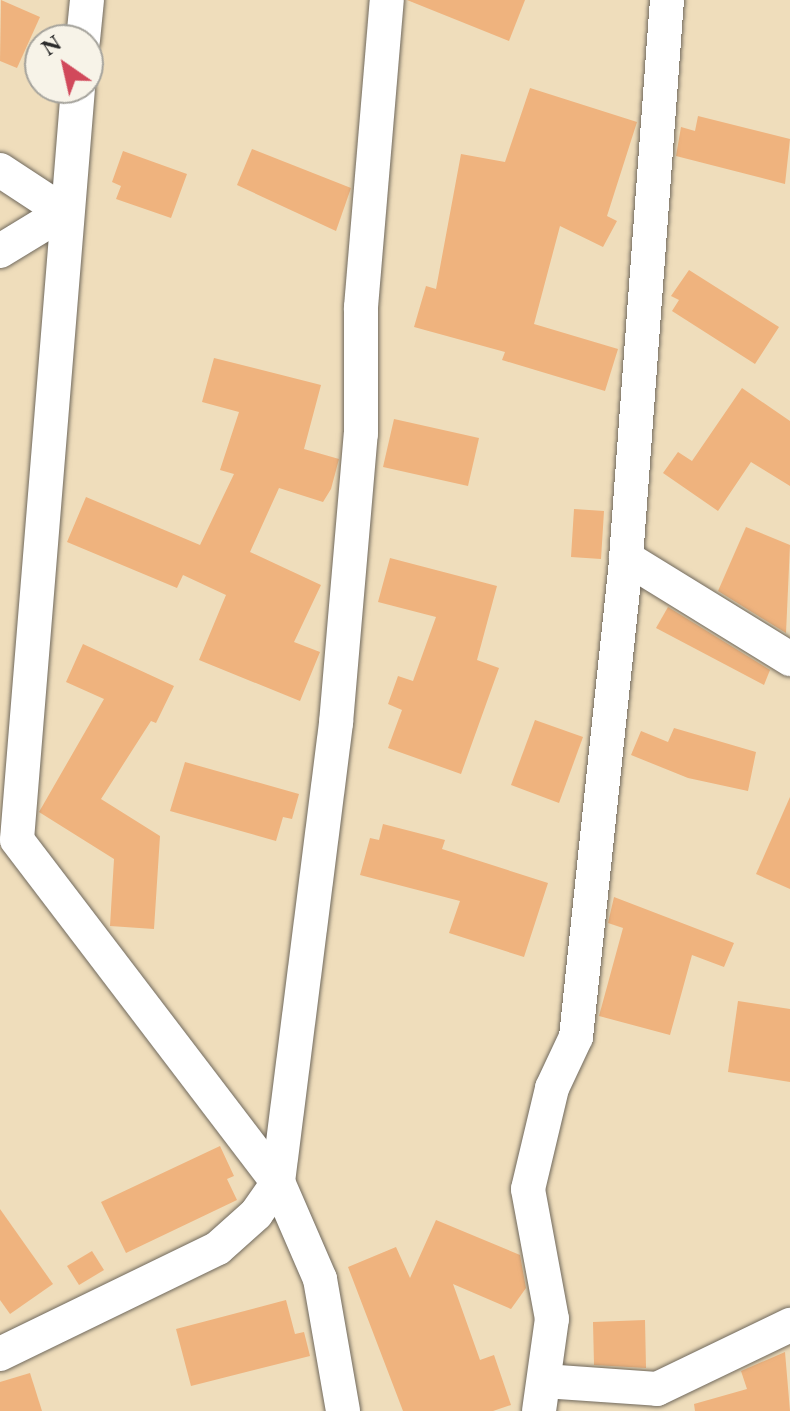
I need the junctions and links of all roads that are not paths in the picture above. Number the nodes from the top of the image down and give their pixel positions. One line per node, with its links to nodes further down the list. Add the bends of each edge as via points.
1 (87, 0): 4 (street)
2 (387, 0): 12 (street, via 361,307 361,434 339,693)
3 (667, 0): 9 (street)
4 (85, 24)
5 (76, 104): 7 (street)
6 (0, 170): 7 (street)
7 (64, 212): 8 (street); 11 (street)
8 (0, 251)
9 (626, 558): 10 (street); 15 (street, via 576,1037 548,1101 528,1189 552,1319)
10 (790, 659)
11 (8, 829): 12 (street)
12 (278, 1182): 14 (street, via 256,1214 218,1248); 16 (street, via 320,1279)
13 (790, 1325): 15 (street, via 657,1389)
14 (0, 1354)
15 (541, 1396)
16 (343, 1411)

